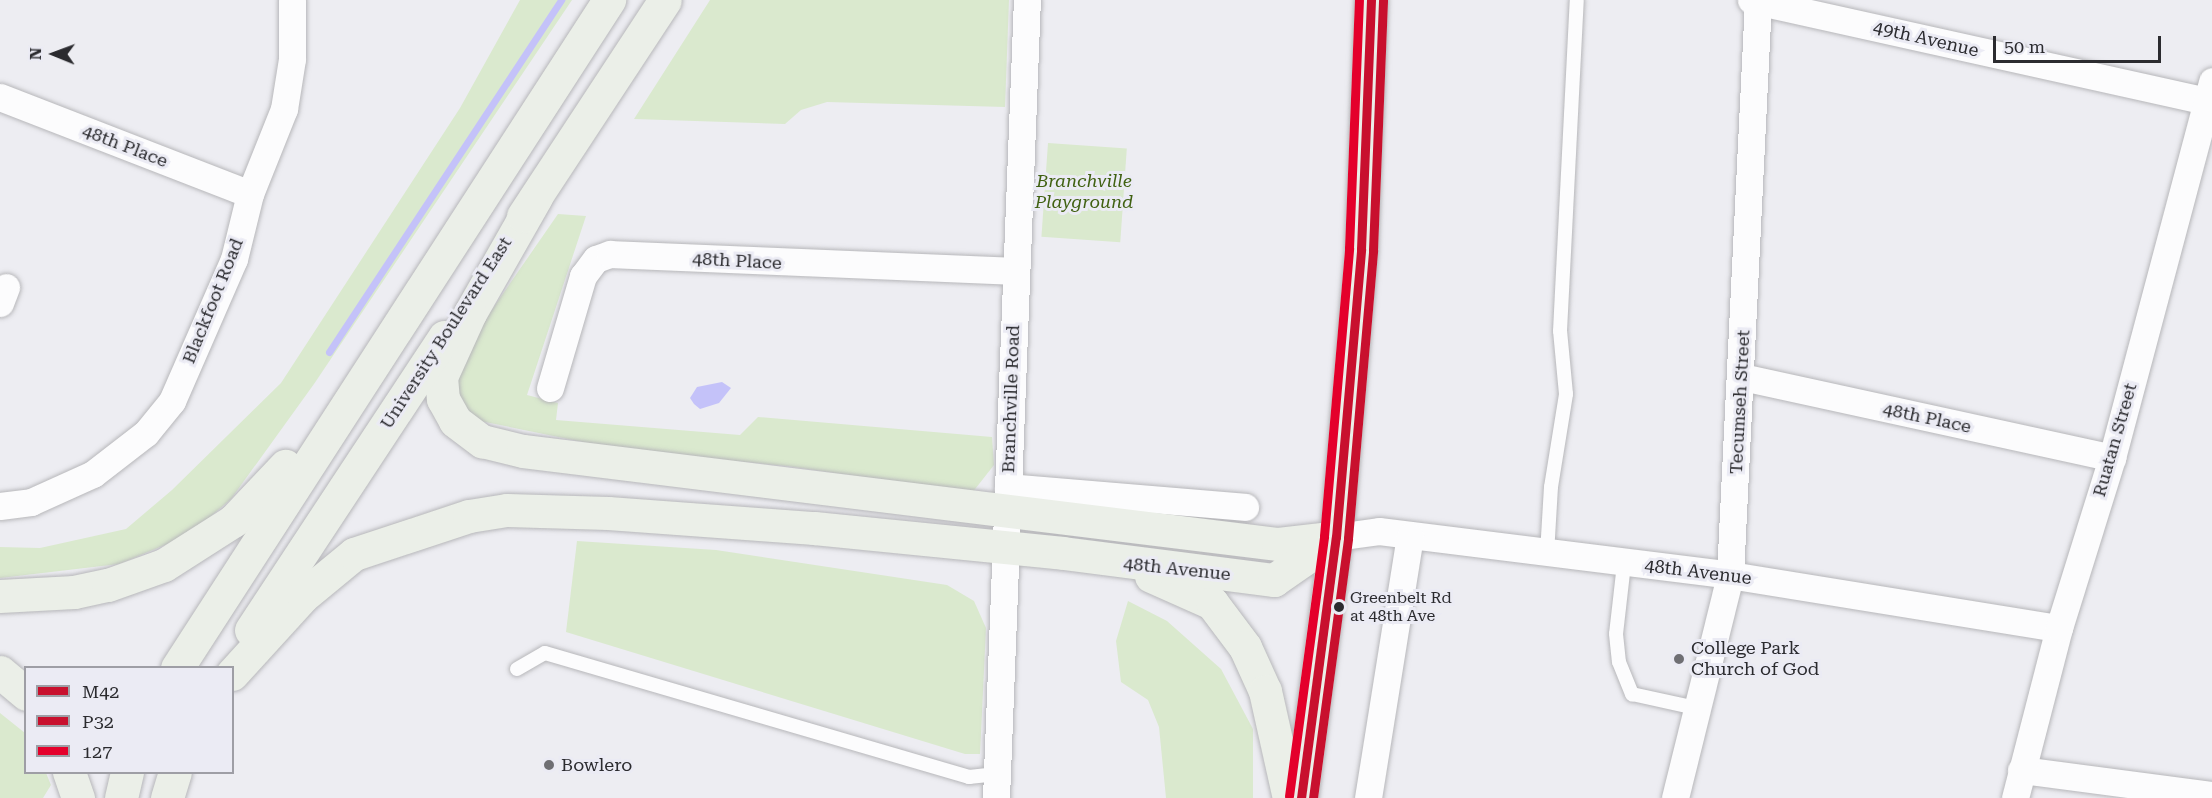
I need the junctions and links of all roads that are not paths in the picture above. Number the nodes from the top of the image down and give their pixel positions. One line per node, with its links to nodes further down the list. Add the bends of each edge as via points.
1 (291, 0): 10 (street, Blackfoot Road, via 292,59 285,109)
2 (609, 0): 13 (main road)
3 (665, 0): 11 (main road, University Boulevard East)
4 (1027, 0): 12 (street, Branchville Road)
5 (1371, 0): 21 (main road, via 1361,249)
6 (1577, 0): 23 (lane, via 1560,331 1566,394 1551,488)
7 (1755, 0): 8 (street, 49th Avenue); 14 (street, Tecumseh Street)
8 (2209, 91): 16 (street, Ruatan Street)
9 (0, 97): 10 (street, 48th Place)
10 (250, 194): 18 (street, Blackfoot Road, via 234,259 207,324 172,401 146,434 93,474 62,491 31,502)
11 (536, 198): 17 (main road, 48th Avenue, via 470,313 441,377 443,399 455,421 482,441 523,451); 30 (main road, University Boulevard East, via 282,580)
12 (1016, 271): 15 (street, 48th Place, via 609,254 596,259 583,276); 17 (street, Branchville Road)
13 (405, 313): 27 (main road, via 263,493 213,536 164,565 108,585 74,592); 29 (main road)
14 (1742, 377): 16 (street, 48th Place); 26 (street, Tecumseh Street)
15 (550, 388)
16 (2112, 458): 28 (street, Ruatan Street)
17 (1007, 500): 19 (street); 21 (main road, 48th Avenue, via 1278,544); 22 (street, Branchville Road)
18 (0, 506)
19 (1245, 507)
20 (1410, 536): 21 (street, 48th Avenue, via 1379,531); 23 (street, 48th Avenue); 47 (street)
21 (1336, 537): 24 (main road, 48th Avenue, via 1274,580); 46 (main road)
22 (1006, 548): 24 (main road, 48th Avenue); 33 (main road, 48th Avenue, via 608,513 507,510 469,516 354,554 303,596); 40 (street, Branchville Road)
23 (1547, 554): 25 (street, 48th Avenue)
24 (1122, 564): 45 (main road, via 1212,603 1245,647 1265,691)
25 (1624, 564): 26 (street, 48th Avenue); 35 (lane, via 1616,634 1619,663 1632,694)
26 (1730, 575): 28 (street, 48th Avenue); 35 (street, Tecumseh Street)
27 (0, 596)
28 (2059, 628): 36 (street, Ruatan Street)
29 (178, 666)
30 (230, 666)
31 (517, 669): 40 (lane, via 545,653)
32 (0, 672): 34 (main road)
33 (234, 672)
34 (24, 692)
35 (1695, 708): 48 (street, Tecumseh Street)
36 (2021, 770): 41 (street); 49 (street, Ruatan Street)
37 (70, 774): 42 (main road)
38 (127, 774): 43 (main road)
39 (174, 774): 44 (main road)
40 (996, 786)
41 (2212, 795)
42 (78, 798)
43 (121, 798)
44 (167, 798)
45 (1289, 798)
46 (1301, 798)
47 (1368, 798)
48 (1675, 798)
49 (2015, 798)

